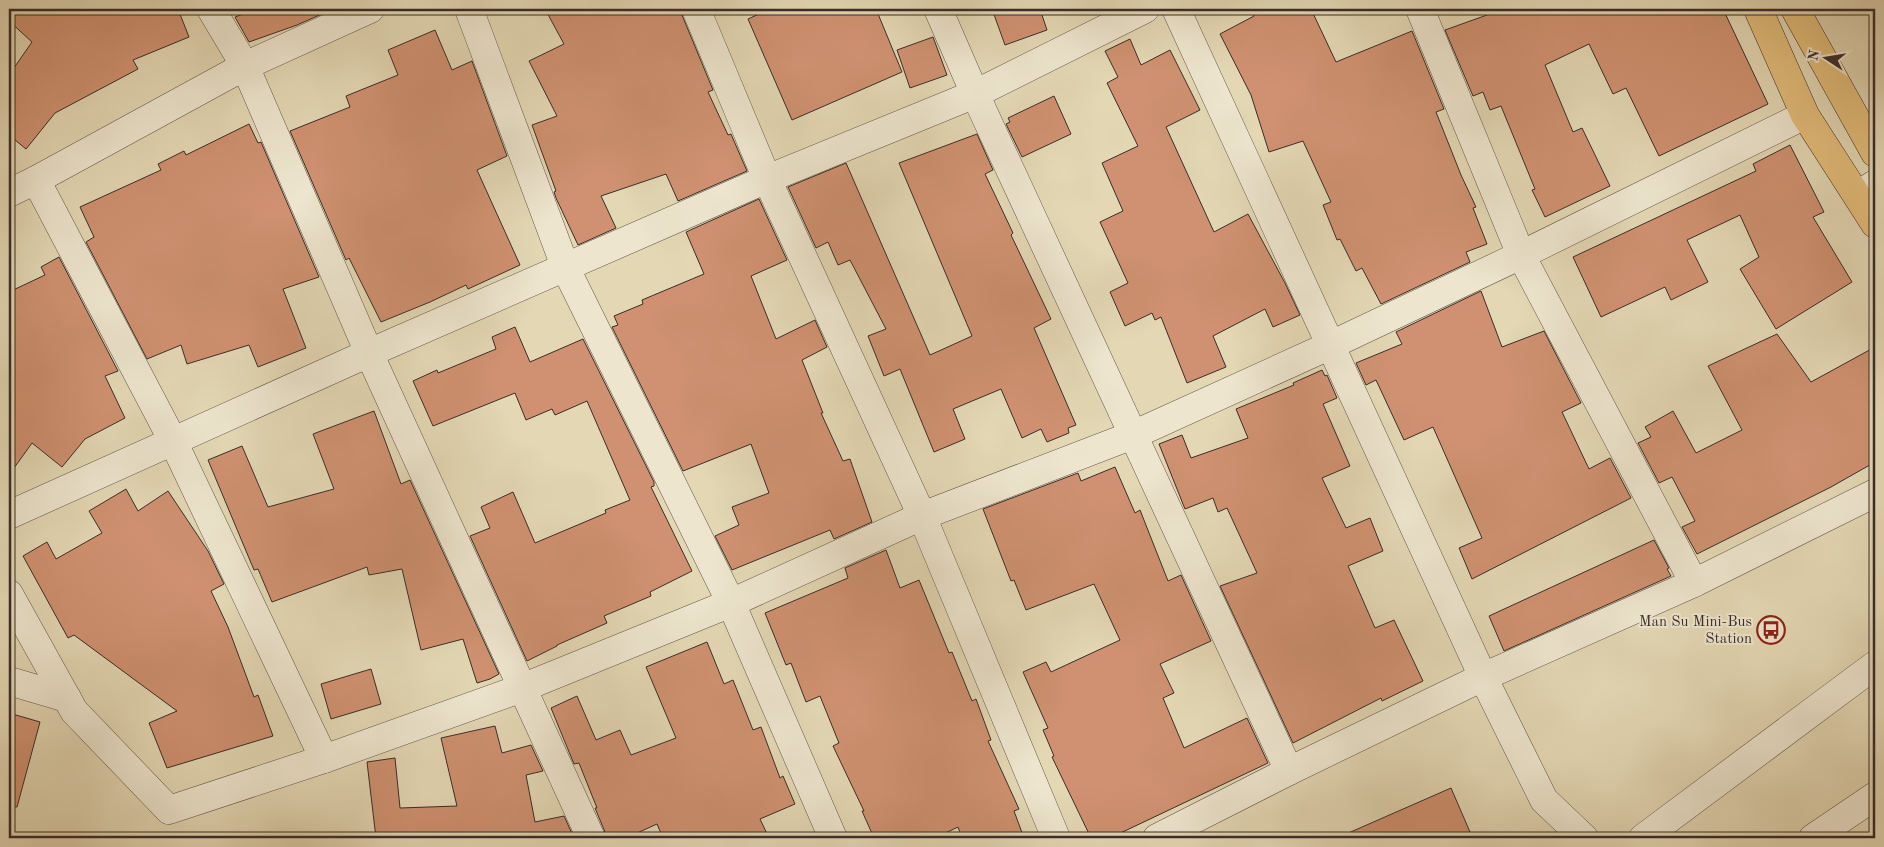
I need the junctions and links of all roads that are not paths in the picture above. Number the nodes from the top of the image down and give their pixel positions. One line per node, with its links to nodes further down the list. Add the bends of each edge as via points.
1 (211, 9): 11 (street)
2 (370, 9): 11 (street)
3 (468, 9): 21 (street)
4 (696, 9): 15 (street)
5 (938, 9): 12 (street)
6 (1145, 9): 12 (street)
7 (1176, 9): 22 (street)
8 (1420, 9): 20 (street)
9 (1758, 9): 13 (main road)
10 (1795, 9): 14 (main road)
11 (244, 66): 16 (street); 23 (street)
12 (975, 94): 15 (street); 24 (street)
13 (1805, 114): 17 (main road); 20 (street)
14 (1875, 153)
15 (767, 179): 21 (street); 28 (street)
16 (36, 180): 18 (street); 25 (street)
17 (1866, 189): 19 (main road)
18 (9, 193)
19 (1875, 224)
20 (1521, 255): 22 (street); 29 (street)
21 (566, 269): 23 (street); 31 (street)
22 (1331, 345): 24 (street); 33 (street)
23 (369, 353): 25 (street); 35 (street)
24 (1133, 436): 28 (street); 38 (street)
25 (173, 441): 27 (street); 37 (street)
26 (1875, 493): 29 (street)
27 (9, 515)
28 (922, 516): 31 (street); 42 (street)
29 (1694, 583): 33 (street)
30 (9, 594): 36 (street)
31 (731, 602): 35 (street); 41 (street)
32 (1875, 665): 45 (street)
33 (1483, 677): 38 (street); 44 (street, via 1544,800)
34 (9, 681): 36 (street)
35 (522, 688): 37 (street); 40 (street)
36 (67, 698): 37 (street, via 74,712 169,810)
37 (324, 759)
38 (1289, 770): 43 (street)
39 (1875, 796): 46 (street)
40 (591, 838)
41 (833, 838)
42 (1056, 838)
43 (1157, 838)
44 (1584, 838)
45 (1643, 838)
46 (1813, 838)

